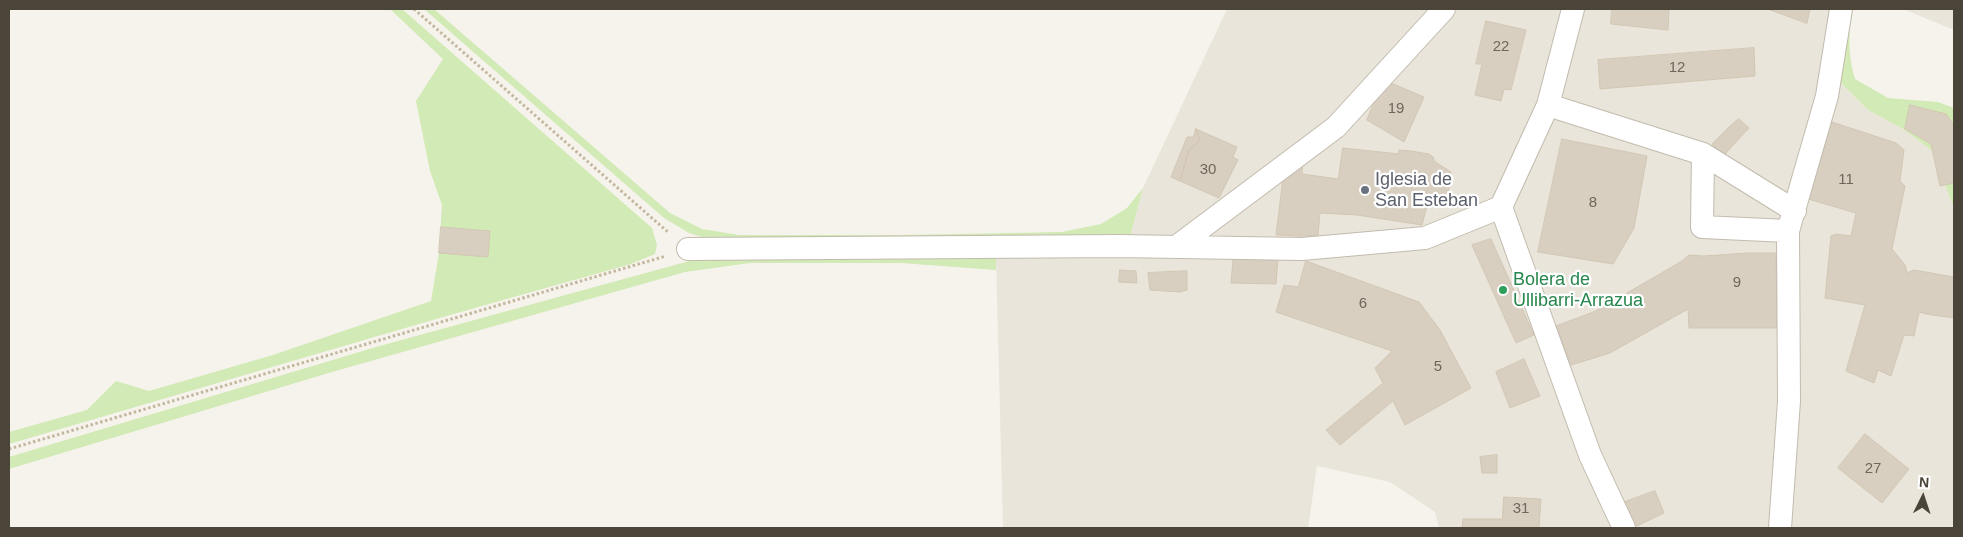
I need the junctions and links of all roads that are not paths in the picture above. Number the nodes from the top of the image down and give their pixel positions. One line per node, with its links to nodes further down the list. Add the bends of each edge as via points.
1 (1444, 9): 8 (street, via 1336,127)
2 (1573, 9): 4 (street)
3 (1841, 9): 7 (street, via 1827,96)
4 (1548, 105): 5 (street); 6 (street)
5 (1703, 154): 7 (street); 7 (street, via 1702,226)
6 (1501, 207): 8 (street, via 1425,238 1302,249); 10 (street, via 1590,455)
7 (1791, 221): 11 (street, via 1789,401)
8 (1176, 247): 9 (street)
9 (688, 250)
10 (1624, 528)
11 (1780, 528)

